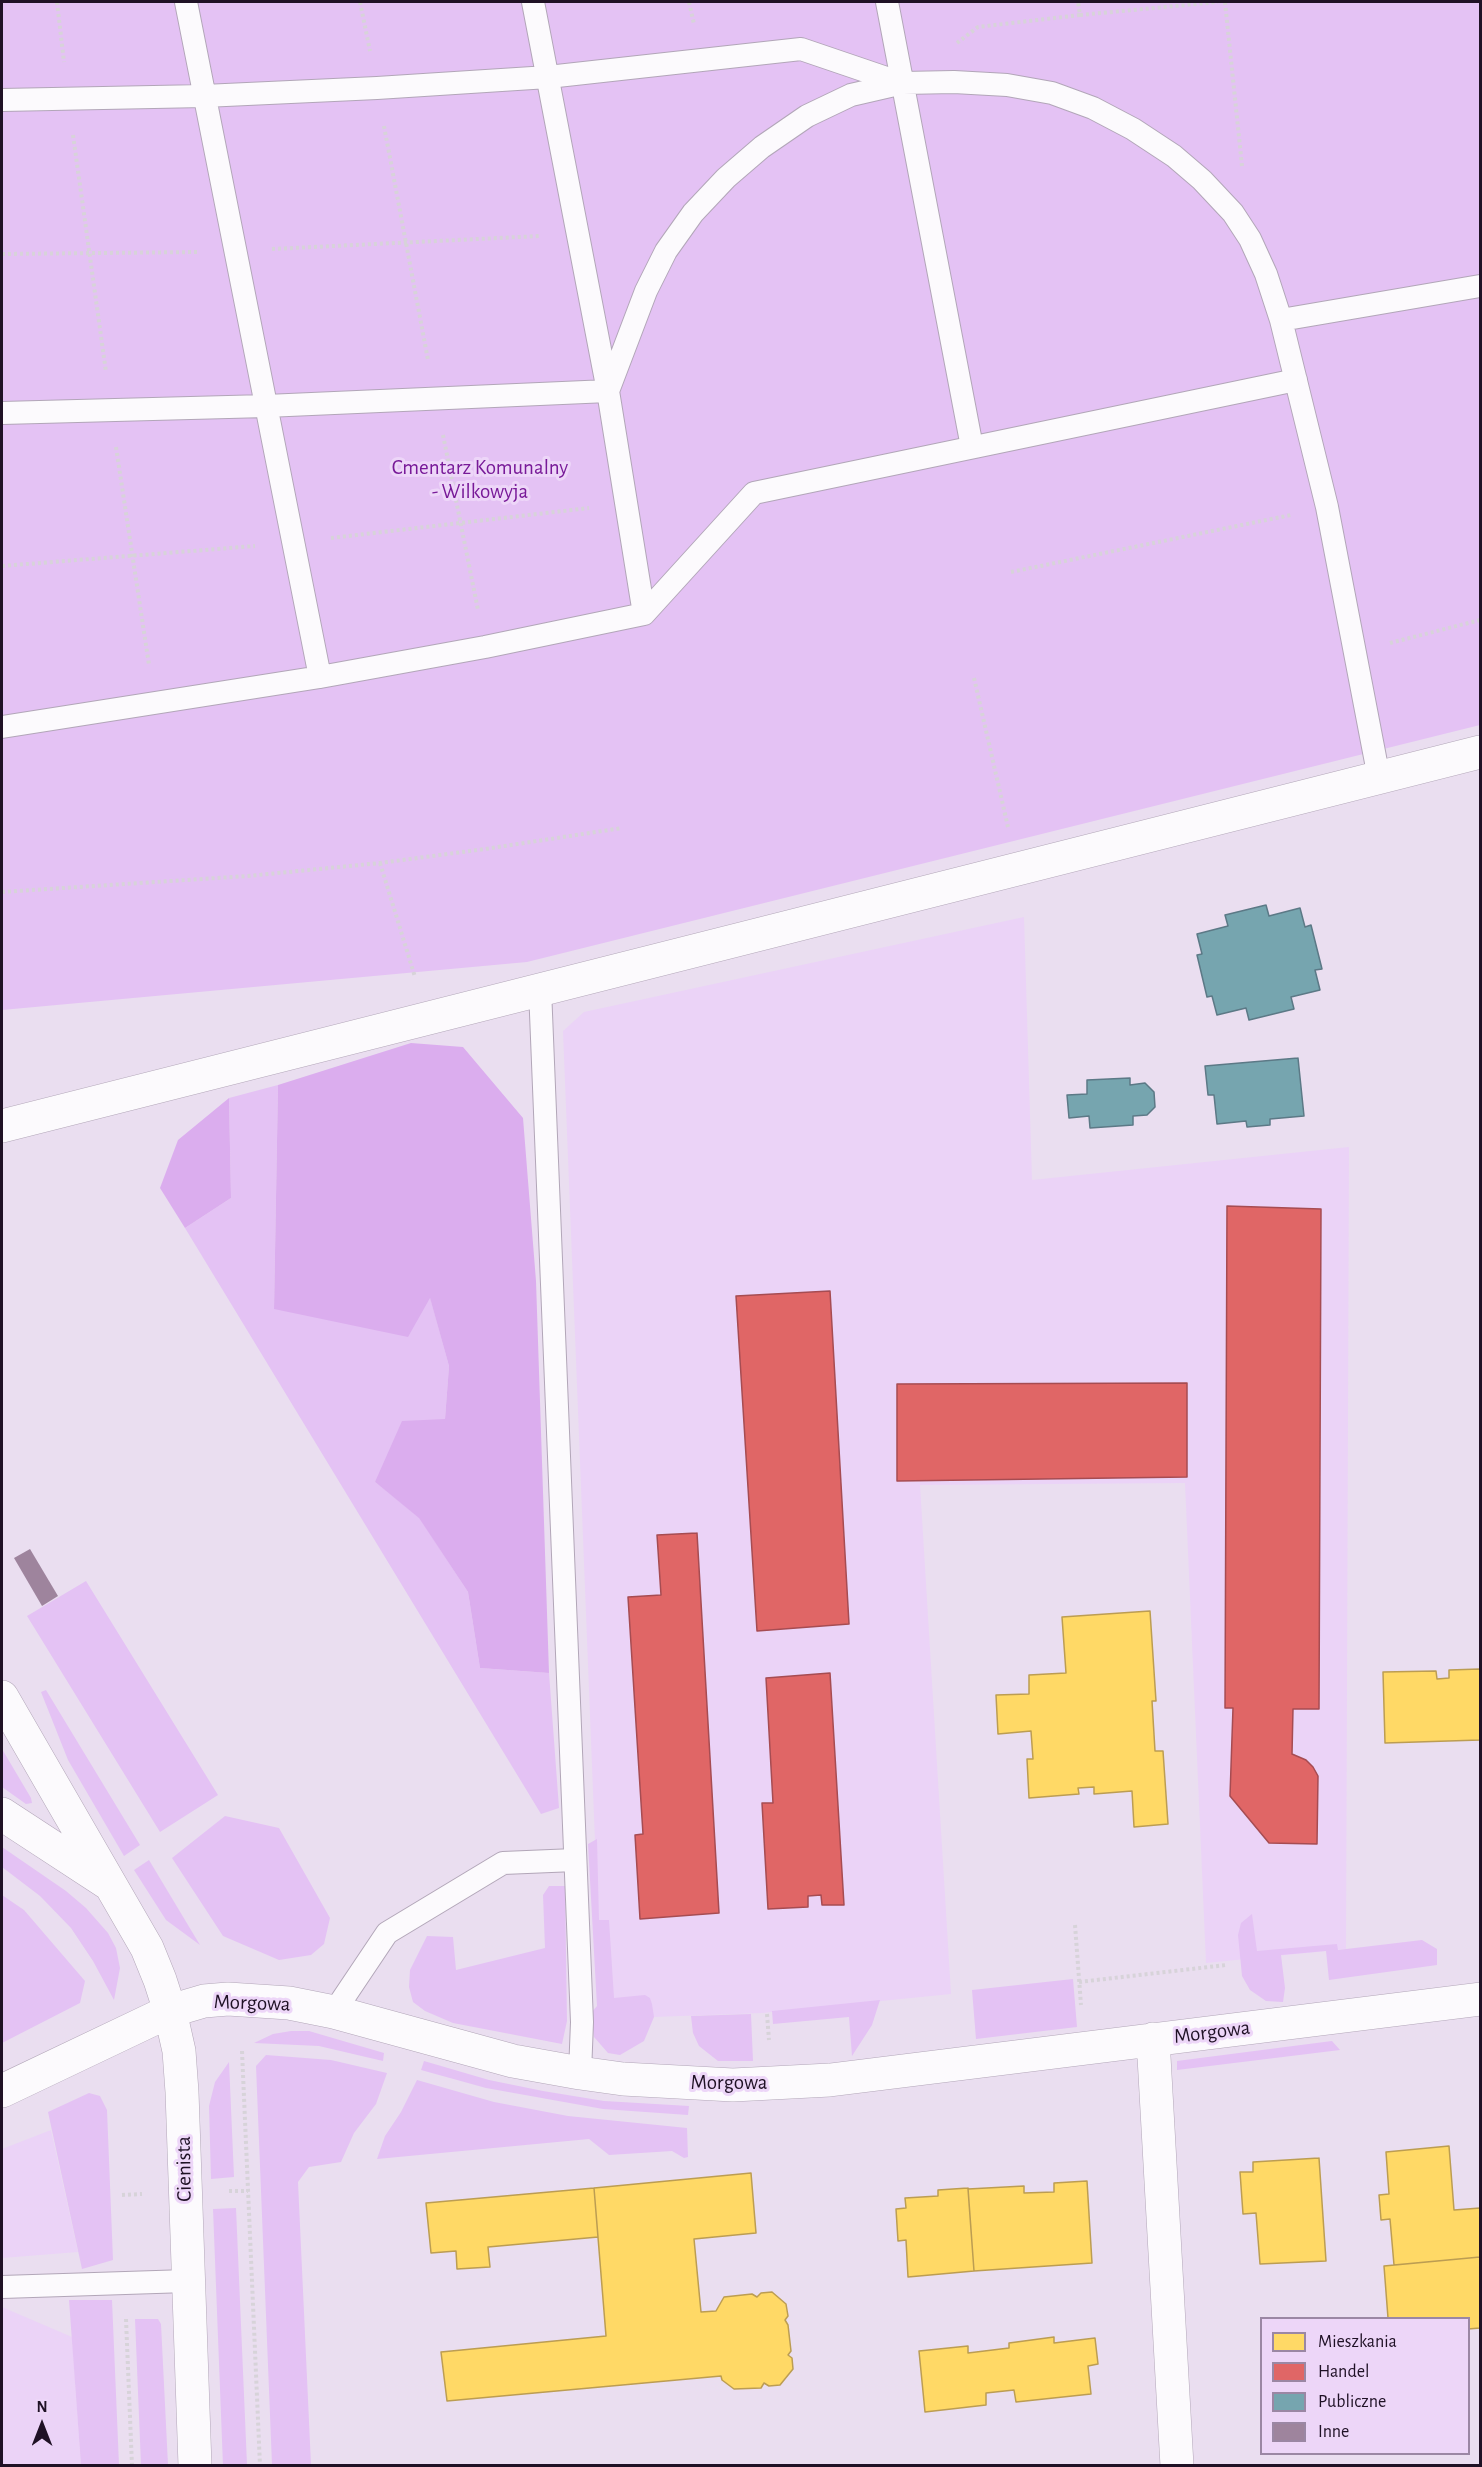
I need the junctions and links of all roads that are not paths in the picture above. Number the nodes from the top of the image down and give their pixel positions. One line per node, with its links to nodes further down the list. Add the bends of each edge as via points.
1 (186, 2): 6 (lane)
2 (533, 2): 4 (lane)
3 (888, 2): 5 (lane)
4 (548, 77): 5 (lane, via 801,49); 6 (lane); 11 (lane)
5 (903, 83): 9 (lane, via 1007,85 1052,93 1133,129 1174,156 1233,213 1266,274); 11 (lane, via 851,95 807,116 726,178 693,213 666,251 645,291); 14 (lane)
6 (204, 96): 7 (lane); 12 (lane)
7 (2, 100)
8 (1480, 286): 9 (lane)
9 (1281, 320): 10 (lane)
10 (1296, 380): 14 (lane); 19 (lane, via 1327,507)
11 (608, 391): 12 (lane); 15 (lane)
12 (266, 406): 13 (lane); 16 (lane)
13 (2, 413)
14 (972, 447): 15 (lane, via 754,493)
15 (644, 614): 16 (lane)
16 (320, 677): 17 (lane)
17 (2, 727)
18 (1480, 752): 19 (street)
19 (1379, 777): 20 (street)
20 (540, 989): 21 (street); 24 (lane)
21 (2, 1126)
22 (2, 1697): 25 (street, Cienista)
23 (2, 1814): 25 (street, Cienista)
24 (575, 1860): 28 (lane, via 503,1863 387,1933); 30 (lane, via 582,2022)
25 (112, 1887): 27 (street, Cienista, via 147,1948)
26 (1480, 1999): 29 (street, Morgowa)
27 (170, 2011): 28 (street, Morgowa, via 228,1999 289,2003); 31 (street, Morgowa); 32 (street, Cienista, via 179,2051 182,2092)
28 (334, 2012): 30 (street, Morgowa, via 513,2061)
29 (1153, 2039): 30 (street, Morgowa, via 830,2080 733,2085); 35 (street)
30 (580, 2073)
31 (2, 2091)
32 (187, 2281): 33 (lane); 34 (street, Cienista)
33 (2, 2287)
34 (195, 2466)
35 (1177, 2466)

